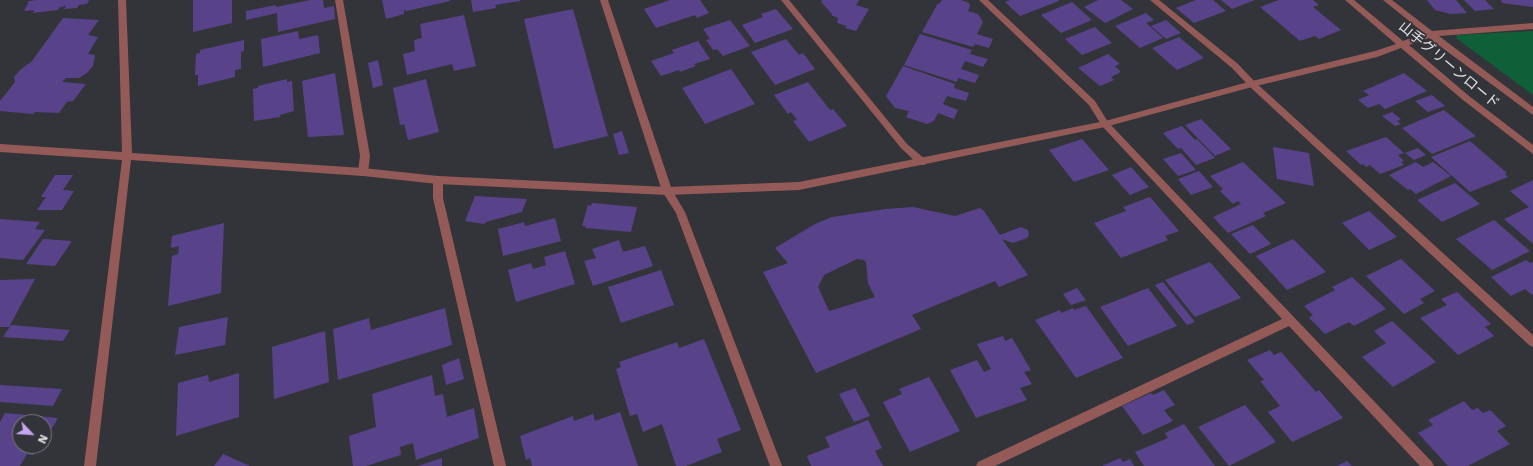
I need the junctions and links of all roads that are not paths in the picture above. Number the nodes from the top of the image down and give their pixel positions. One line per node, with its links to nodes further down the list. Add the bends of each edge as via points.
1 (122, 0): 17 (street)
2 (339, 0): 19 (street, via 365,156)
3 (604, 0): 21 (street)
4 (785, 0): 18 (street, via 904,146)
5 (983, 0): 14 (street, via 1092,103)
6 (1154, 0): 12 (street, via 1235,66)
7 (1350, 0): 11 (street, 山手グリーンロード)
8 (1387, 0): 10 (street, 山手グリーンロード)
9 (1533, 26): 10 (street)
10 (1430, 34): 11 (street); 13 (street, 山手グリーンロード)
11 (1403, 44): 12 (street, via 1377,54); 16 (street, 山手グリーンロード, via 1466,98)
12 (1252, 84): 14 (street); 23 (street)
13 (1533, 112)
14 (1105, 124): 18 (street); 22 (street)
15 (0, 148): 17 (street)
16 (1533, 150)
17 (127, 156): 19 (street); 25 (street)
18 (922, 162): 21 (street, via 799,186)
19 (364, 172): 20 (street)
20 (438, 180): 21 (street); 26 (street, via 438,198)
21 (667, 191): 24 (street, via 680,212)
22 (1290, 320): 27 (street); 28 (street)
23 (1533, 342)
24 (773, 465)
25 (90, 466)
26 (500, 466)
27 (982, 466)
28 (1428, 466)

